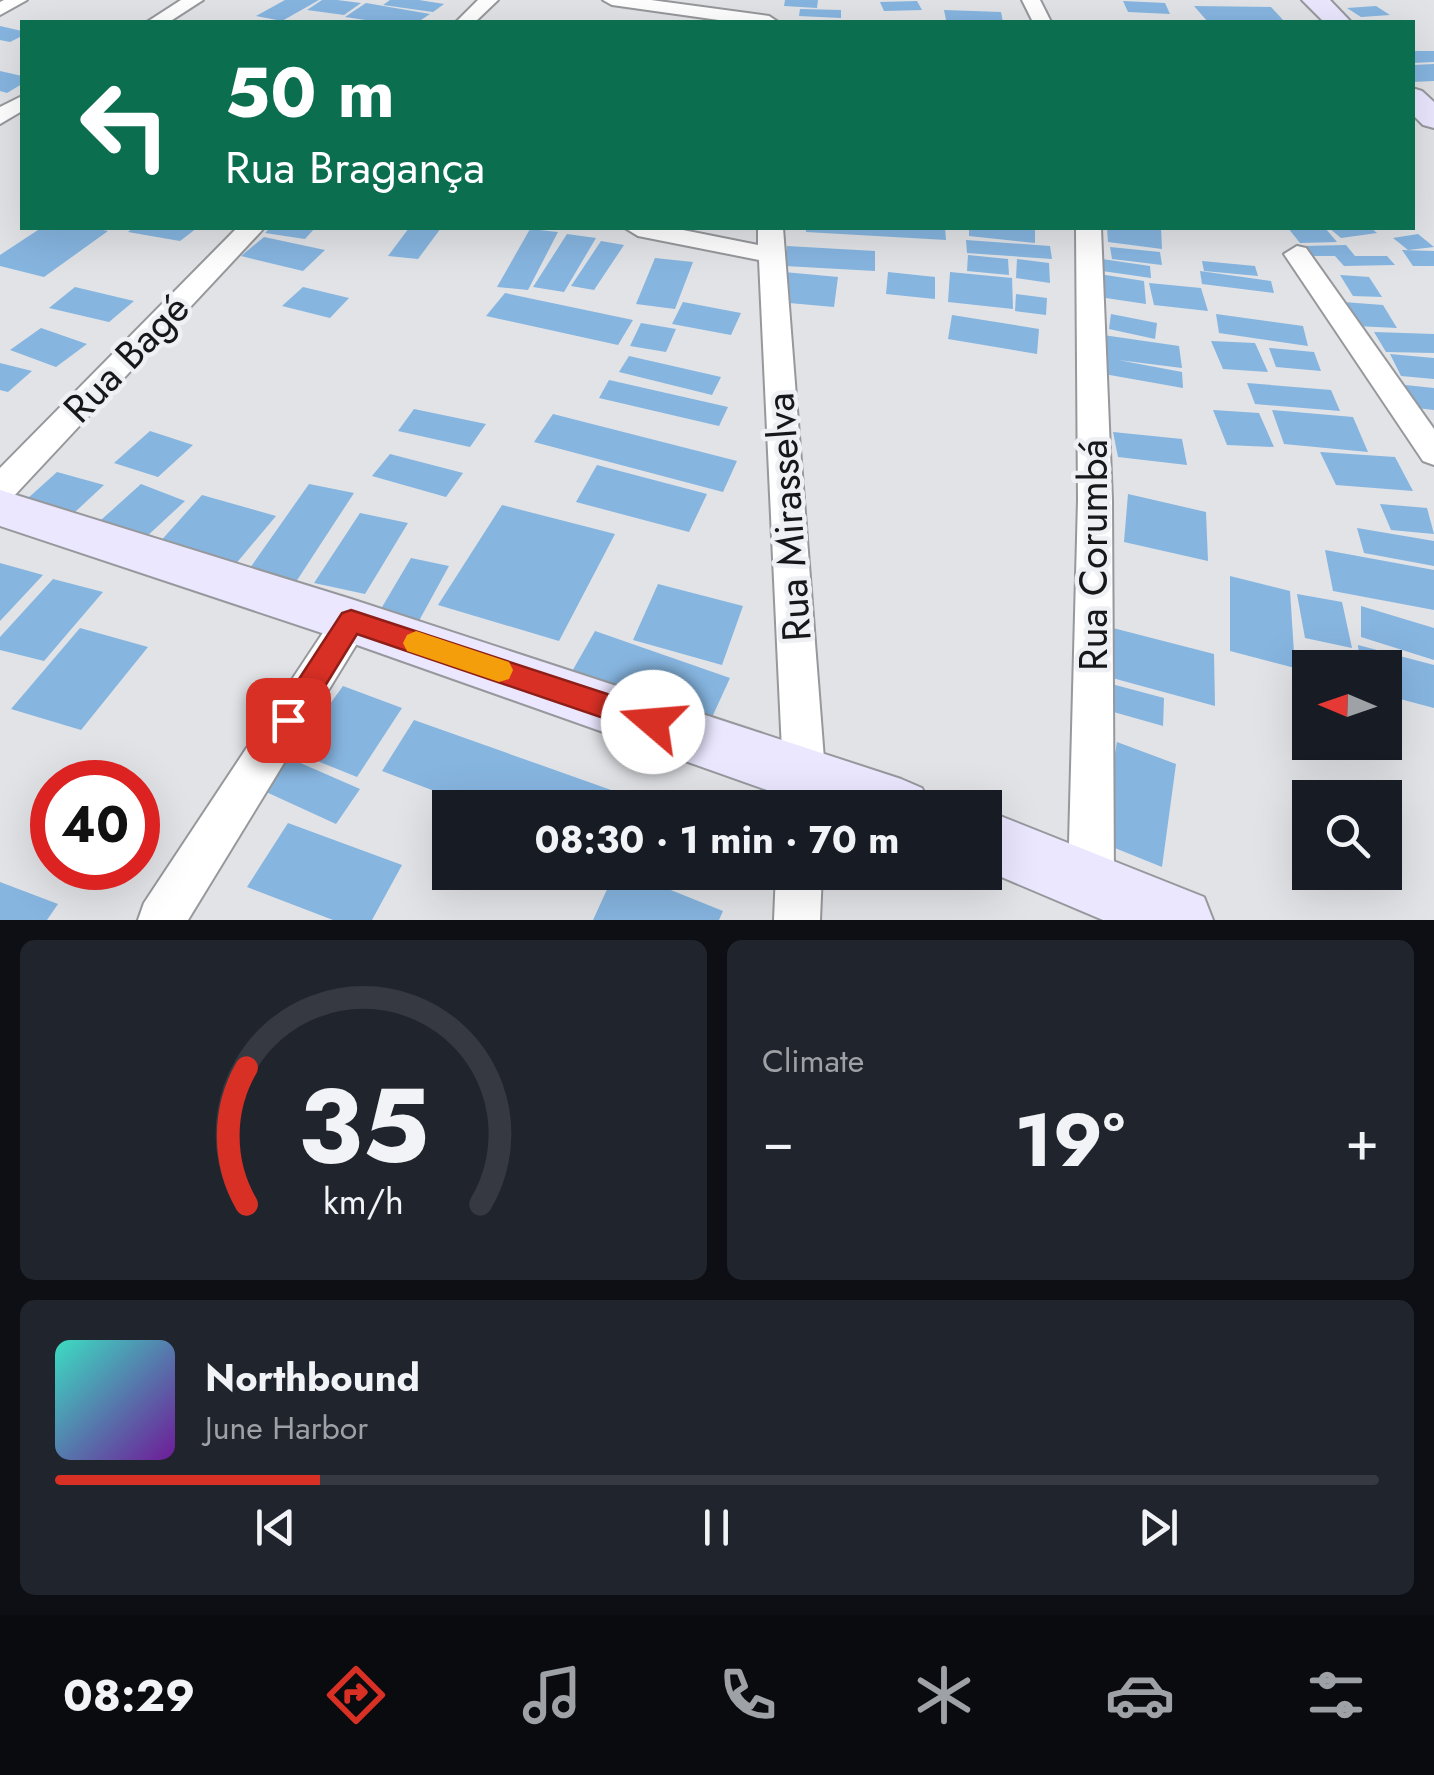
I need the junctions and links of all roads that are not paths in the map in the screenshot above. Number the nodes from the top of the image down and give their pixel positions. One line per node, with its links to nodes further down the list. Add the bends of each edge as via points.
1 (18, 0): 6 (street)
2 (194, 0): 7 (street)
3 (489, 0): 8 (street)
4 (612, 0): 9 (street)
5 (1316, 0): 10 (street)
6 (0, 9)
7 (159, 20)
8 (467, 20)
9 (755, 20)
10 (1336, 20)
11 (1415, 100): 12 (street)
12 (1434, 119)
13 (249, 230): 19 (street, Rua Bagé)
14 (658, 230): 16 (street)
15 (1088, 230): 24 (street, Rua Corumbá, via 1095,500)
16 (771, 241): 22 (street, Rua Mirasselva)
17 (1298, 254): 18 (street)
18 (1434, 453)
19 (0, 490)
20 (0, 508): 21 (street)
21 (351, 621): 22 (street); 26 (street)
22 (803, 790)
23 (1002, 847): 24 (street)
24 (1091, 882): 28 (street)
25 (798, 890): 27 (street)
26 (161, 920)
27 (797, 920)
28 (1181, 920)

